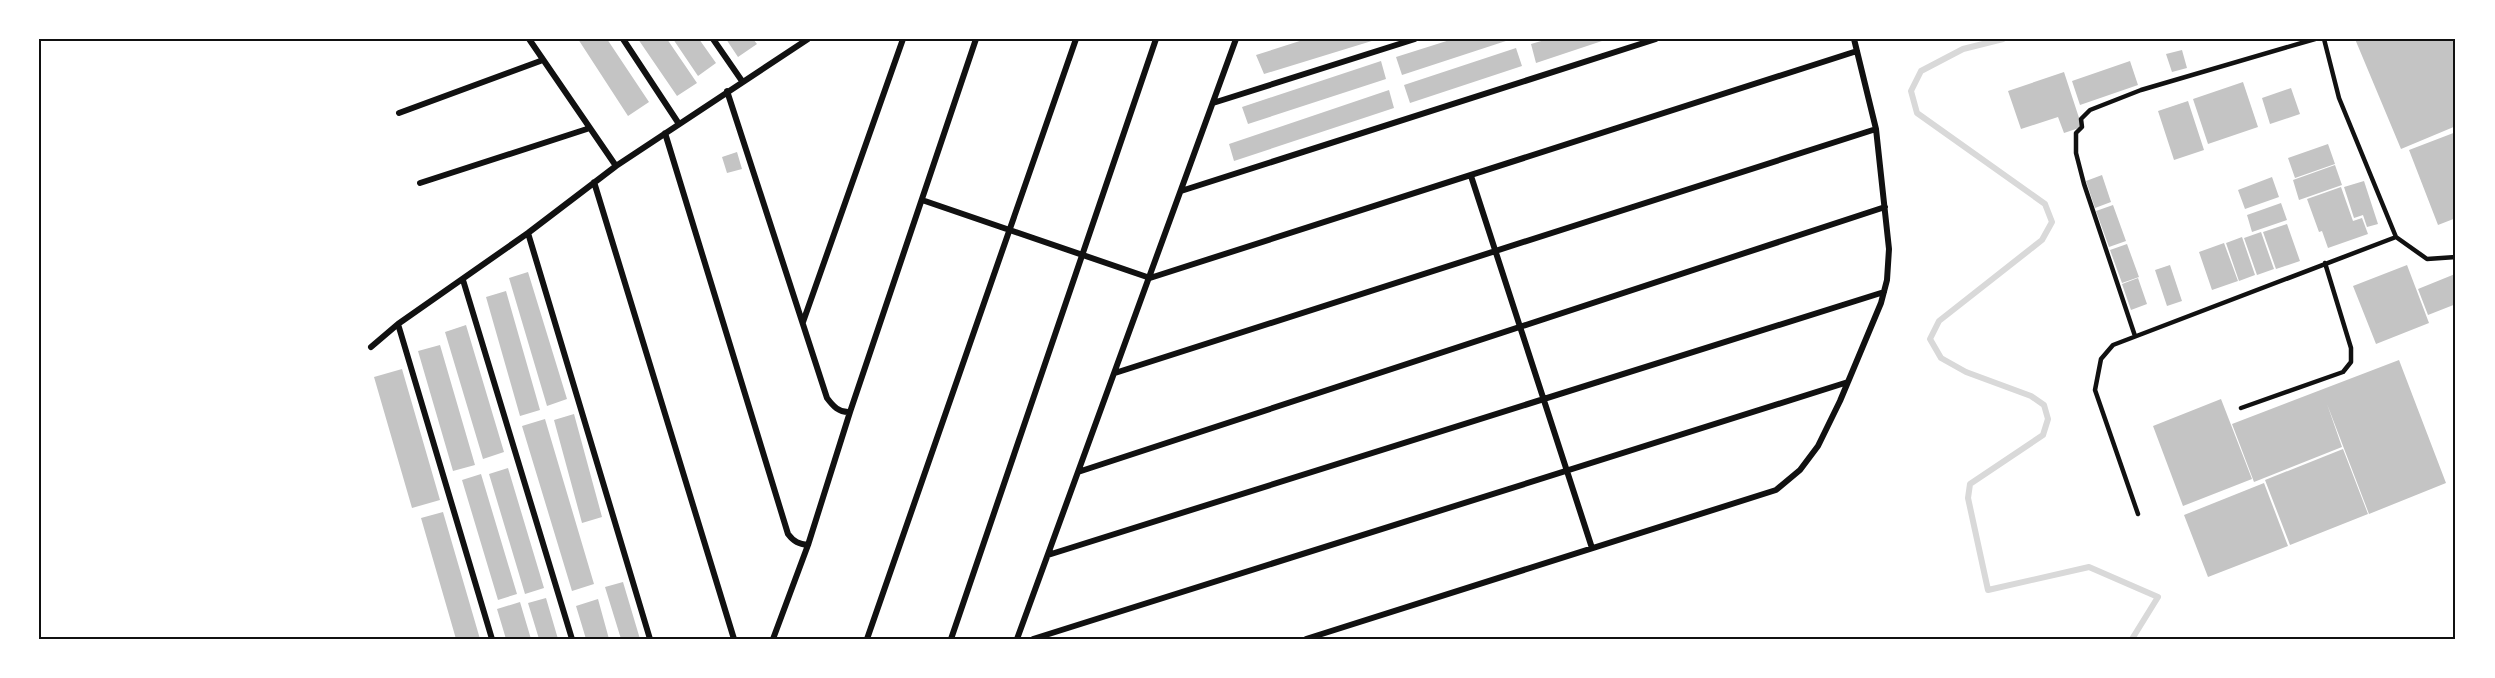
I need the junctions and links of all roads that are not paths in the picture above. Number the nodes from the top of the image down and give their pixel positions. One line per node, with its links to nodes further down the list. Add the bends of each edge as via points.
1 (529, 39): 16 (street)
2 (623, 39): 21 (street)
3 (713, 39): 17 (street)
4 (903, 39): 42 (street)
5 (976, 39): 30 (street)
6 (1076, 39): 32 (street)
7 (1156, 39): 36 (street)
8 (1236, 39): 19 (street)
9 (1415, 39): 19 (street)
10 (1656, 39): 29 (street)
11 (1854, 39): 15 (street)
12 (2314, 39): 45 (lane, via 2141,90 2090,110 2081,119 2076,153)
13 (2324, 39): 34 (lane, via 2339,98)
14 (805, 40): 17 (street)
15 (1857, 51): 23 (street); 26 (street)
16 (543, 60): 20 (street); 22 (street)
17 (742, 81): 18 (street)
18 (727, 91): 21 (street); 42 (street)
19 (1213, 104): 29 (street)
20 (399, 113)
21 (680, 124): 24 (street)
22 (590, 128): 25 (street); 28 (street)
23 (1876, 129): 31 (street); 35 (street)
24 (665, 133): 25 (street); 55 (street, via 788,534)
25 (616, 166): 27 (street)
26 (1471, 176): 35 (street); 39 (street)
27 (594, 182): 33 (street); 61 (street)
28 (420, 183)
29 (1181, 191): 39 (street)
30 (922, 200): 32 (street); 51 (street)
31 (1885, 207): 41 (street, via 1890,249); 44 (street)
32 (1009, 230): 36 (street); 63 (street)
33 (528, 233): 40 (street); 60 (street)
34 (2396, 237): 37 (lane, via 2427,259); 38 (lane)
35 (1495, 251): 44 (street); 47 (street)
36 (1082, 255): 39 (street); 64 (street)
37 (2456, 257)
38 (2325, 263): 45 (lane); 50 (lane, via 2351,348 2350,362 2343,372)
39 (1150, 278): 47 (street)
40 (463, 279): 43 (street); 59 (street)
41 (1884, 292): 48 (street); 49 (street)
42 (803, 322): 51 (street, via 827,398 835,408)
43 (398, 324): 46 (street); 58 (street)
44 (1520, 327): 49 (street); 53 (street)
45 (2135, 336): 54 (lane, via 2113,345 2101,358 2095,390)
46 (371, 347)
47 (1115, 373): 53 (street)
48 (1848, 382): 52 (street); 56 (street, via 1818,446 1800,470 1776,490)
49 (1543, 399): 52 (street); 57 (street)
50 (2241, 408)
51 (850, 412): 55 (street)
52 (1566, 471): 56 (street); 66 (street)
53 (1078, 472): 57 (street)
54 (2138, 514)
55 (808, 545): 62 (street)
56 (1592, 548): 67 (street)
57 (1048, 555): 65 (street)
58 (492, 639)
59 (572, 639)
60 (650, 639)
61 (734, 639)
62 (774, 639)
63 (867, 639)
64 (951, 639)
65 (1017, 639)
66 (1033, 639)
67 (1306, 639)

